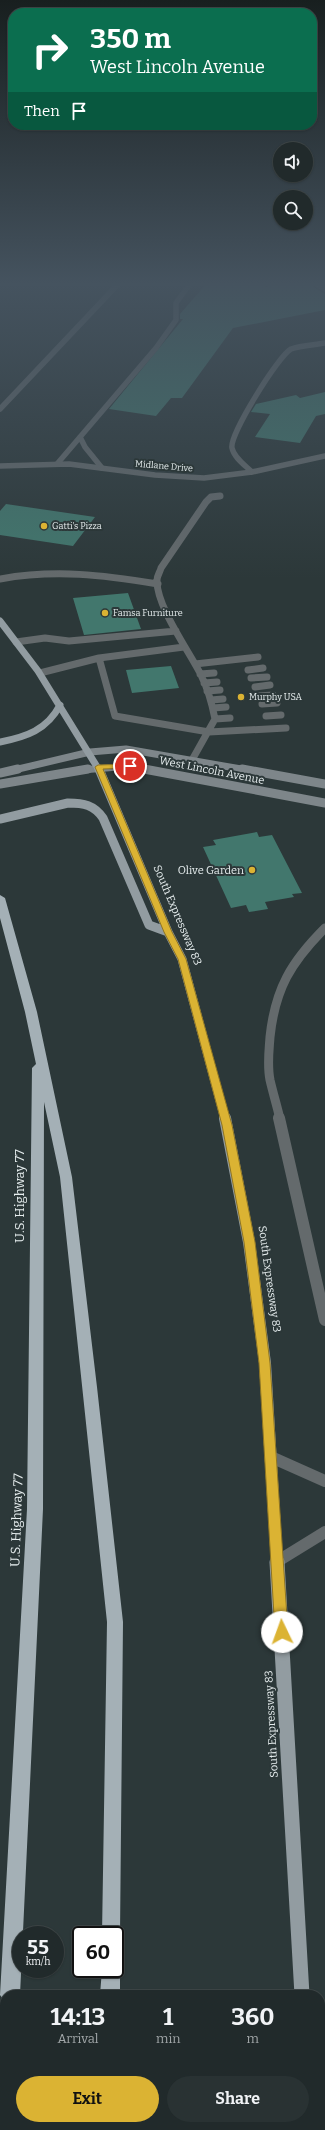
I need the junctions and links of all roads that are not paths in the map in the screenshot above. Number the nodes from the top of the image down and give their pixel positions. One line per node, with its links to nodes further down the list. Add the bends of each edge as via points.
1 (27, 380): 4 (street)
2 (128, 380): 5 (street)
3 (267, 380): 10 (street, via 231,441 232,448)
4 (0, 409)
5 (80, 437): 7 (street); 9 (street)
6 (325, 456): 10 (street, Midlane Drive)
7 (58, 464): 8 (street, Midlane Drive); 9 (street, Midlane Drive)
8 (0, 466)
9 (102, 468): 10 (street, Midlane Drive, via 204,478)
10 (252, 472)
11 (220, 496): 13 (street, via 211,497 206,502 161,568)
12 (0, 579): 13 (street, via 51,571 73,571)
13 (158, 584): 15 (street)
14 (0, 621): 16 (main road, South Expressway 83)
15 (176, 631): 16 (street, via 69,641 37,638); 17 (street)
16 (16, 642): 24 (main road, South Expressway 83)
17 (184, 647): 19 (street); 20 (street)
18 (258, 657): 20 (street)
19 (99, 658): 24 (street); 48 (street, via 115,716)
20 (195, 664): 25 (street)
21 (263, 668): 22 (street)
22 (248, 670)
23 (214, 673): 25 (street)
24 (40, 674): 40 (main road, South Expressway 83)
25 (200, 674): 29 (street)
26 (267, 676): 27 (street)
27 (252, 678)
28 (217, 682): 29 (street)
29 (204, 683): 33 (street)
30 (270, 685): 31 (street)
31 (255, 687)
32 (220, 690): 33 (street)
33 (207, 691): 37 (street)
34 (273, 695): 35 (street)
35 (258, 696)
36 (223, 699): 37 (street)
37 (211, 700): 42 (street)
38 (277, 703): 39 (street)
39 (262, 704)
40 (60, 705): 49 (main road, via 56,714 42,729 28,736); 50 (main road, South Expressway 83)
41 (226, 707): 42 (street)
42 (213, 708): 46 (street)
43 (281, 715): 44 (street)
44 (266, 716)
45 (230, 718): 46 (street)
46 (215, 719): 48 (street)
47 (286, 728): 48 (street)
48 (209, 732): 51 (street)
49 (0, 742)
50 (90, 752): 51 (street, West Lincoln Avenue, via 126,749); 52 (main road, South Expressway 83); 53 (street, West Lincoln Avenue)
51 (192, 760): 55 (street, West Lincoln Avenue)
52 (98, 767): 54 (street, West Lincoln Avenue); 56 (street, West Lincoln Avenue, via 130,766); 60 (main road, South Expressway 83)
53 (0, 773)
54 (0, 784)
55 (325, 784)
56 (325, 803)
57 (0, 819): 60 (main road, via 72,803 95,808 103,818 149,925)
58 (0, 898): 61 (highway)
59 (325, 928): 62 (street, via 304,948 288,972 279,992 272,1020 268,1058 270,1079)
60 (168, 932): 64 (main road, South Expressway 83, via 182,959 227,1125 250,1242 265,1363)
61 (38, 1045): 68 (highway, via 66,1176 115,1622); 70 (highway, U.S. Highway 77, via 35,1509)
62 (320, 1279): 63 (street)
63 (325, 1320)
64 (271, 1457): 65 (street); 67 (main road, South Expressway 83)
65 (325, 1481)
66 (325, 1532): 67 (street)
67 (278, 1561): 72 (main road, South Expressway 83)
68 (111, 1926)
69 (110, 1978): 71 (highway)
70 (10, 1990)
71 (110, 1990)
72 (302, 1990)

